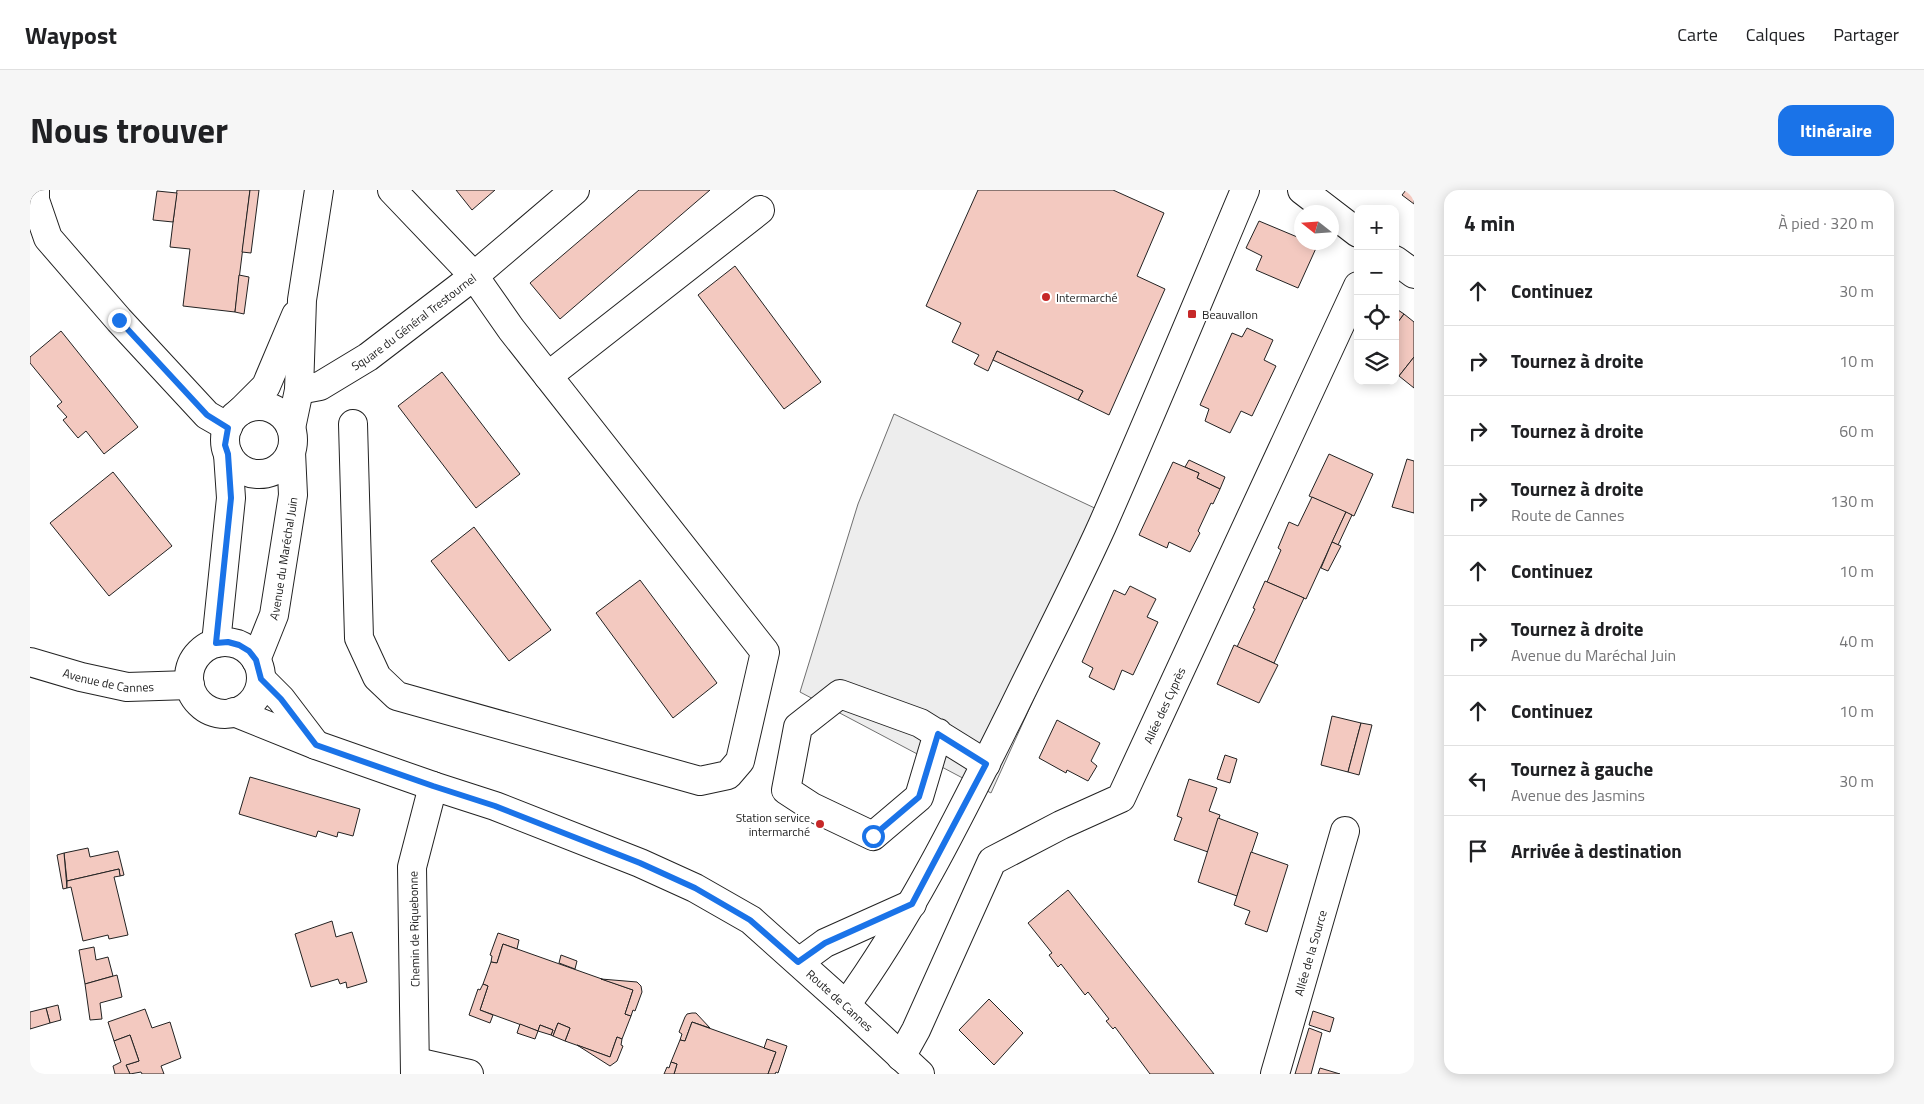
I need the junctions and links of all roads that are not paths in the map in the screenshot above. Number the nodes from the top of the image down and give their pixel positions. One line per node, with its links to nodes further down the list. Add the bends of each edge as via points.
1 (319, 190): 13 (street, Avenue du Maréchal Juin)
2 (392, 190): 11 (street, Square du Général Trestournel)
3 (575, 190): 11 (street)
4 (1245, 190): 26 (street, via 1102,527)
5 (1302, 190): 8 (street)
6 (33, 196): 17 (street, via 48,238 207,415)
7 (760, 210): 14 (street)
8 (1354, 230)
9 (1399, 263): 10 (street)
10 (1414, 274)
11 (474, 276): 14 (street); 15 (street, Square du Général Trestournel, via 368,357 320,386)
12 (1354, 295): 32 (street, Allée des Cyprès, via 1121,798 992,862 916,1030)
13 (302, 300): 15 (street, Avenue du Maréchal Juin); 17 (street, Avenue du Maréchal Juin, via 266,386)
14 (548, 376): 16 (street, via 765,652 740,761 728,775 700,781 397,696 377,677 359,638)
15 (298, 390): 18 (street, Avenue du Maréchal Juin)
16 (353, 424)
17 (232, 431): 18 (street, via 250,407 270,407 286,419); 18 (street, via 234,463 254,474 277,470 286,462); 19 (street, via 231,498)
18 (291, 440): 21 (street, Avenue du Maréchal Juin, via 293,495 274,614)
19 (216, 643): 21 (street, via 228,642 249,651); 22 (street, via 198,654 190,669)
20 (30, 662): 22 (street, Avenue de Cannes, via 127,687)
21 (258, 669): 23 (street, via 258,690 253,700); 25 (street)
22 (190, 685): 23 (street, via 201,705 222,714)
23 (234, 712): 25 (street, Route de Cannes)
24 (938, 734): 24 (street, via 920,723 840,694 798,727 786,790 812,807 873,836 919,797); 26 (street)
25 (316, 745): 27 (street, Route de Cannes)
26 (986, 764): 29 (street)
27 (433, 786): 30 (street, Route de Cannes, via 504,809 695,888 750,920); 33 (street, Chemin de Riquebonne, via 412,867)
28 (1345, 831): 35 (street, Allée de la Source)
29 (912, 904): 30 (street, via 825,943); 31 (street, via 872,970)
30 (798, 962): 31 (street, Route de Cannes)
31 (846, 1005): 32 (street, Route de Cannes)
32 (911, 1065)
33 (415, 1068): 34 (street)
34 (469, 1074)
35 (1275, 1074)

